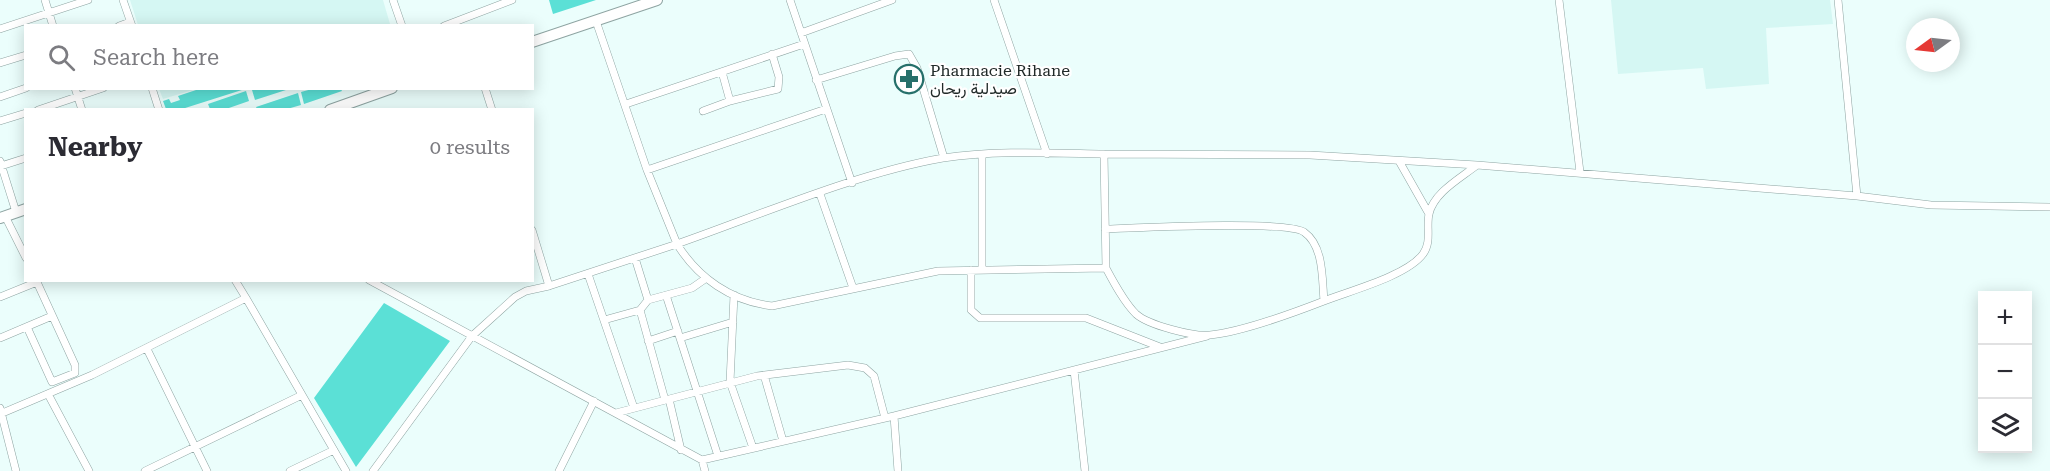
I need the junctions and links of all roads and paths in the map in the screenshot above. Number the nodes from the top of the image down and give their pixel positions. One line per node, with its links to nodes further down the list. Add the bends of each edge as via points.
1 (45, 0): 12 (street)
2 (88, 0): 12 (street)
3 (123, 0): 15 (street)
4 (393, 0): 16 (street)
5 (512, 0): 17 (street)
6 (657, 0): 13 (main road)
7 (790, 0): 19 (street)
8 (892, 0): 19 (street)
9 (994, 0): 46 (street)
10 (1559, 0): 55 (street)
11 (1838, 0): 58 (street)
12 (49, 13): 14 (street); 18 (street)
13 (596, 21): 20 (main road); 36 (street)
14 (53, 24)
15 (131, 24)
16 (401, 24)
17 (449, 24)
18 (0, 29)
19 (801, 33): 21 (street)
20 (534, 41)
21 (804, 44): 22 (street); 26 (street)
22 (772, 54): 25 (street); 35 (street, via 779,77 778,89)
23 (24, 56): 24 (street)
24 (0, 63)
25 (722, 72): 35 (street); 36 (street)
26 (816, 80): 42 (street); 50 (street, via 909,54 918,68)
27 (24, 89): 33 (street)
28 (76, 90): 34 (street)
29 (98, 90): 34 (street)
30 (153, 90): 39 (street)
31 (386, 90): 40 (main road)
32 (486, 90): 41 (street)
33 (0, 97)
34 (78, 97): 37 (street); 38 (street)
35 (730, 101): 43 (street)
36 (626, 104): 54 (street)
37 (44, 108)
38 (81, 108)
39 (158, 108)
40 (336, 108)
41 (491, 108)
42 (826, 109): 54 (street); 56 (street)
43 (703, 111)
44 (24, 114): 45 (street)
45 (0, 122)
46 (1047, 154): 47 (street); 48 (street)
47 (1104, 154): 51 (street, via 1310,155); 62 (street)
48 (982, 155): 50 (street); 69 (street)
49 (24, 158): 52 (street)
50 (944, 158): 56 (street)
51 (1400, 161): 53 (street); 61 (street)
52 (1, 163): 60 (street)
53 (1477, 165): 55 (street); 61 (street, via 1443,193)
54 (647, 170): 64 (street)
55 (1580, 172): 58 (street)
56 (852, 183): 57 (street)
57 (820, 194): 64 (street); 77 (street)
58 (1857, 196): 59 (street, via 1931,206)
59 (2050, 207)
60 (12, 214): 65 (street)
61 (1429, 214): 83 (street, via 1428,243 1420,258 1395,273)
62 (1105, 229): 67 (street); 83 (street, via 1238,226 1302,230 1314,243 1319,258)
63 (534, 237): 76 (street)
64 (677, 244): 66 (street); 71 (street)
65 (24, 252)
66 (635, 258): 70 (street); 82 (street)
67 (1106, 268): 69 (street); 91 (street, via 1136,313 1146,321)
68 (971, 270): 69 (street); 77 (street, via 925,273); 94 (street, via 971,310 980,318 1086,318)
69 (982, 270)
70 (588, 274): 76 (street); 86 (street)
71 (705, 279): 78 (street, via 700,285); 79 (street)
72 (34, 282): 80 (street)
73 (36, 282): 85 (street)
74 (236, 282): 81 (street)
75 (373, 282): 90 (street)
76 (549, 286): 90 (street, via 514,297)
77 (853, 288): 79 (street, via 772,306)
78 (666, 295): 82 (street); 89 (street)
79 (734, 295): 87 (street)
80 (0, 297)
81 (246, 298): 95 (street); 101 (street)
82 (648, 300): 84 (street)
83 (1324, 301): 91 (street)
84 (640, 310): 86 (street); 93 (street)
85 (52, 316): 88 (street); 88 (street, via 75,373 52,382)
86 (604, 320): 104 (street)
87 (733, 322): 89 (street); 98 (street)
88 (27, 327): 92 (street)
89 (679, 334): 93 (street); 99 (street)
90 (472, 336): 103 (street); 122 (street)
91 (1208, 336): 94 (street)
92 (0, 338)
93 (648, 341): 102 (street)
94 (1161, 348): 96 (street)
95 (147, 349): 100 (street); 110 (street)
96 (1074, 370): 107 (street); 126 (street)
97 (764, 375): 98 (street); 108 (street, via 860,366 874,376); 109 (street)
98 (730, 382): 99 (street); 111 (street)
99 (698, 391): 102 (street); 114 (street)
100 (48, 394): 105 (street); 117 (street)
101 (302, 395): 110 (street); 112 (street)
102 (667, 399): 104 (street); 113 (street)
103 (594, 401): 106 (street); 123 (street)
104 (634, 408): 106 (street)
105 (0, 412): 116 (street)
106 (616, 413): 113 (street)
107 (894, 416): 108 (street); 125 (street)
108 (885, 418): 109 (street)
109 (783, 441): 111 (street)
110 (195, 447): 118 (street); 119 (street)
111 (753, 448): 114 (street)
112 (334, 450): 120 (street); 121 (street)
113 (681, 450): 115 (street)
114 (718, 456): 115 (street)
115 (702, 460): 124 (street)
116 (16, 471)
117 (88, 471)
118 (146, 471)
119 (207, 471)
120 (290, 471)
121 (346, 471)
122 (373, 471)
123 (559, 471)
124 (705, 471)
125 (898, 471)
126 (1085, 471)

